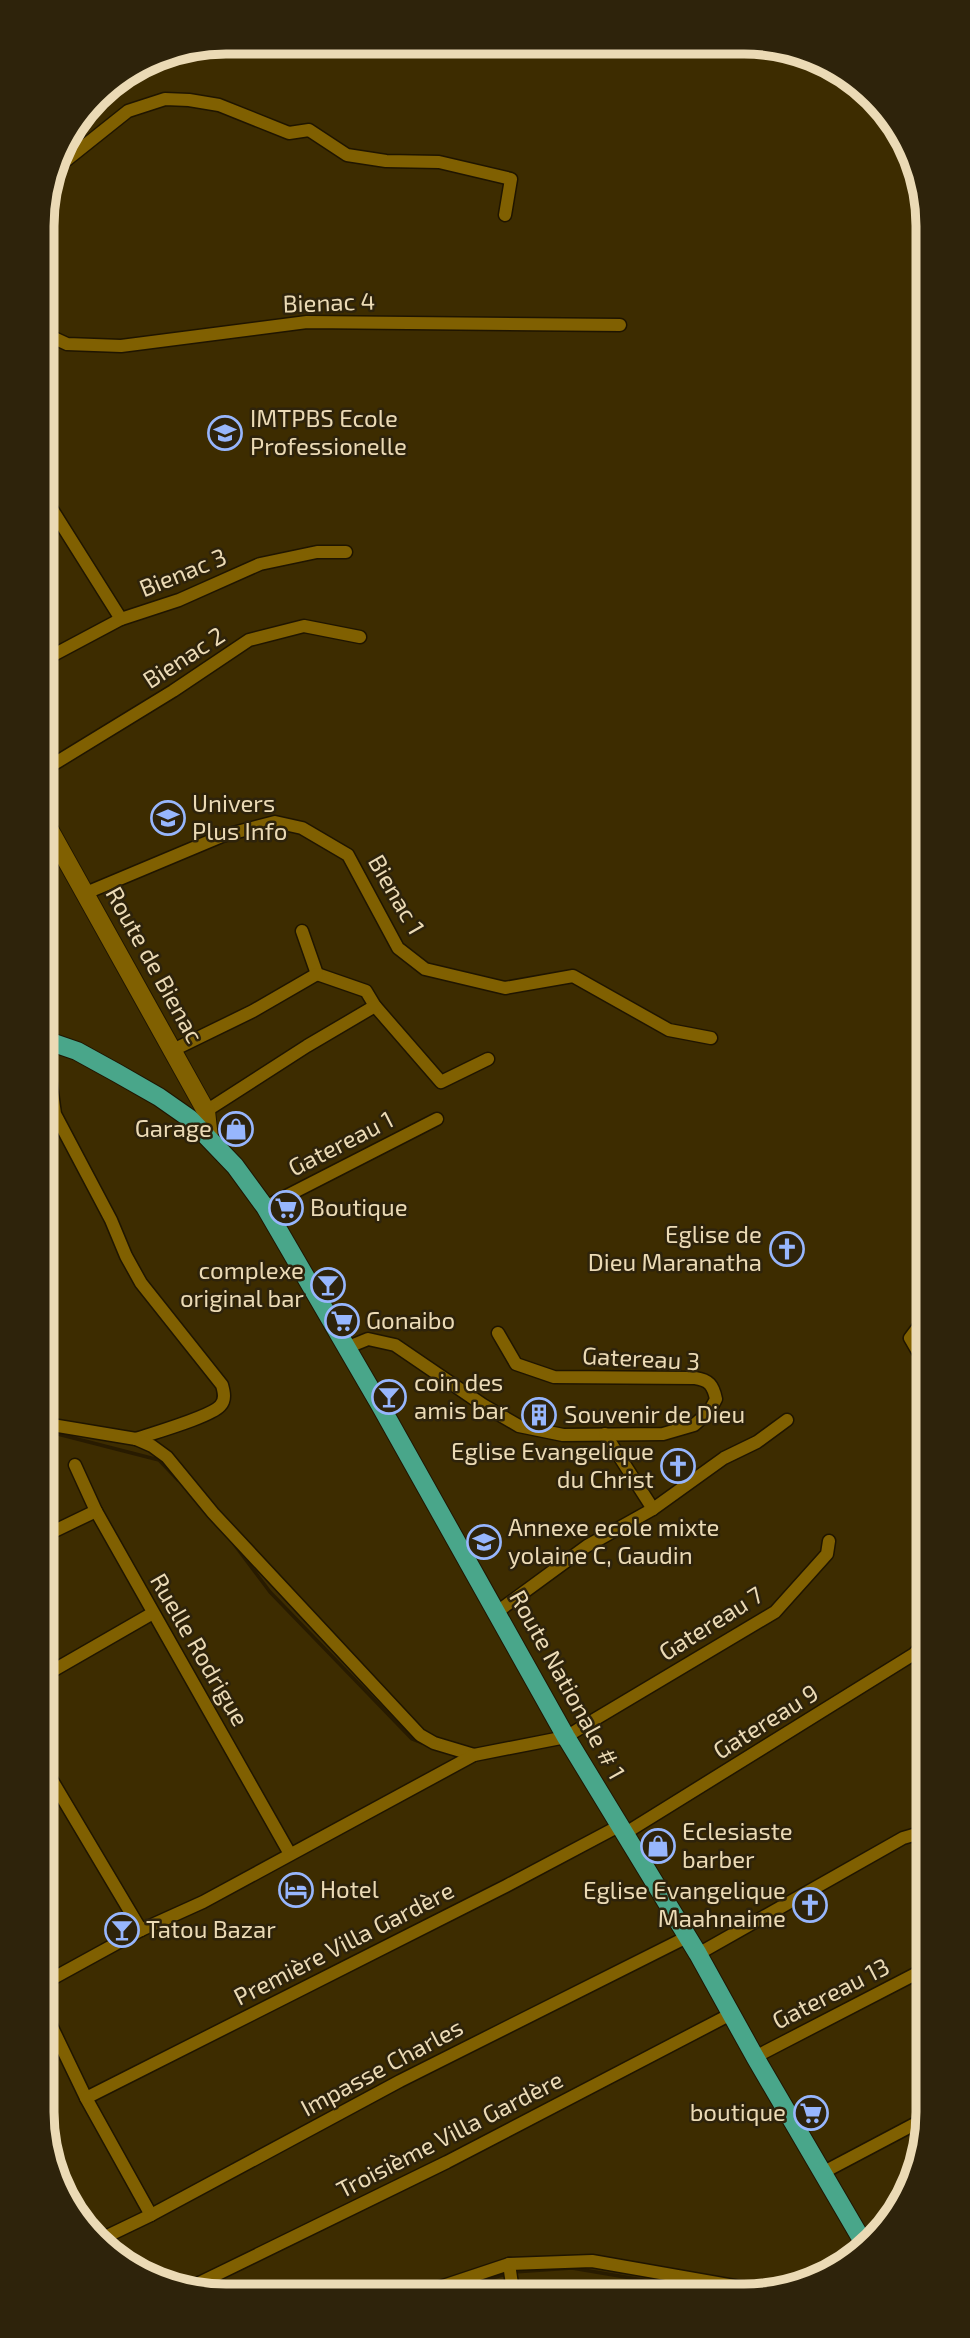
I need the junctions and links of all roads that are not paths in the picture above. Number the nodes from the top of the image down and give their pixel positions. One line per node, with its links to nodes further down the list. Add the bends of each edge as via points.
1 (68, 159): 2 (street, via 128,111 165,99 189,100 219,105 289,133 309,130 347,155 439,162 511,180)
2 (505, 215)
3 (620, 325): 4 (street, Bienac 4, via 307,322 121,346 67,344)
4 (55, 338)
5 (55, 514): 7 (street)
6 (346, 552): 7 (street, Bienac 3, via 317,552 260,564 179,600)
7 (121, 619): 9 (street, Bienac 3)
8 (360, 637): 10 (street, Bienac 2, via 304,626 249,640)
9 (55, 654)
10 (55, 764)
11 (55, 840): 12 (main road, Route de Bienac)
12 (86, 893): 16 (street, Bienac 1, via 222,836 275,822 302,828 348,855 398,948 425,969 505,988 573,976 669,1030); 18 (main road, Route de Bienac)
13 (302, 931): 14 (street)
14 (317, 974): 15 (street, via 366,990); 18 (street)
15 (375, 1006): 19 (street, via 441,1083); 21 (street)
16 (711, 1038)
17 (55, 1044): 23 (main road, Route Nationale # 1, via 77,1051 159,1097)
18 (173, 1050): 21 (main road, Route de Bienac)
19 (488, 1059)
20 (55, 1111): 32 (street, via 141,1283 224,1393 223,1402 212,1412)
21 (206, 1111): 23 (main road, Route de Bienac)
22 (437, 1119): 24 (street, Gatereau 1)
23 (209, 1138): 24 (main road, Route Nationale # 1)
24 (265, 1207): 28 (main road, Route Nationale # 1)
25 (915, 1331): 27 (street, via 910,1338)
26 (498, 1333): 31 (street, Gatereau 3, via 516,1364 554,1377 695,1378 714,1388 716,1399 709,1412 694,1425 663,1434)
27 (915, 1347)
28 (346, 1348): 31 (street, Gatereau 3, via 368,1339 395,1345 519,1426 563,1435); 38 (main road, Route Nationale # 1)
29 (787, 1420): 34 (street)
30 (54, 1425): 32 (street)
31 (605, 1434): 34 (street)
32 (136, 1440): 43 (street, via 167,1457 420,1735)
33 (75, 1465): 35 (street, Ruelle Rodrigue)
34 (653, 1508): 38 (street, via 587,1546)
35 (96, 1511): 36 (street); 39 (street, Ruelle Rodrigue)
36 (54, 1531)
37 (829, 1541): 42 (street, Gatereau 7, via 827,1553 775,1612)
38 (497, 1612): 42 (main road, Route Nationale # 1)
39 (153, 1613): 41 (street); 47 (street, Ruelle Rodrigue)
40 (915, 1653): 45 (street, Gatereau 9)
41 (54, 1670)
42 (566, 1737): 43 (street); 45 (main road, Route Nationale # 1)
43 (474, 1755): 47 (street)
44 (54, 1784): 48 (street)
45 (622, 1830): 49 (main road, Route Nationale # 1); 56 (street, Première Villa Gardère)
46 (915, 1834): 50 (street)
47 (290, 1854): 48 (street)
48 (141, 1930): 52 (street)
49 (687, 1937): 50 (main road, Route Nationale # 1); 59 (street, Impasse Charles, via 400,2081)
50 (698, 1954): 53 (main road, Route Nationale # 1)
51 (915, 1974): 55 (street, Gatereau 13)
52 (54, 1978)
53 (731, 2014): 55 (main road, Route Nationale # 1); 63 (street, Troisième Villa Gardère, via 447,2162)
54 (54, 2032): 56 (street)
55 (755, 2057): 58 (main road, Route Nationale # 1)
56 (86, 2098): 59 (street)
57 (915, 2124): 58 (street)
58 (822, 2173): 61 (main road, Route Nationale # 1)
59 (151, 2215): 60 (street, Impasse Charles)
60 (108, 2236)
61 (861, 2237)
62 (509, 2264): 64 (street); 65 (street); 66 (street, via 592,2261)
63 (203, 2281)
64 (449, 2284)
65 (512, 2284)
66 (723, 2284)

